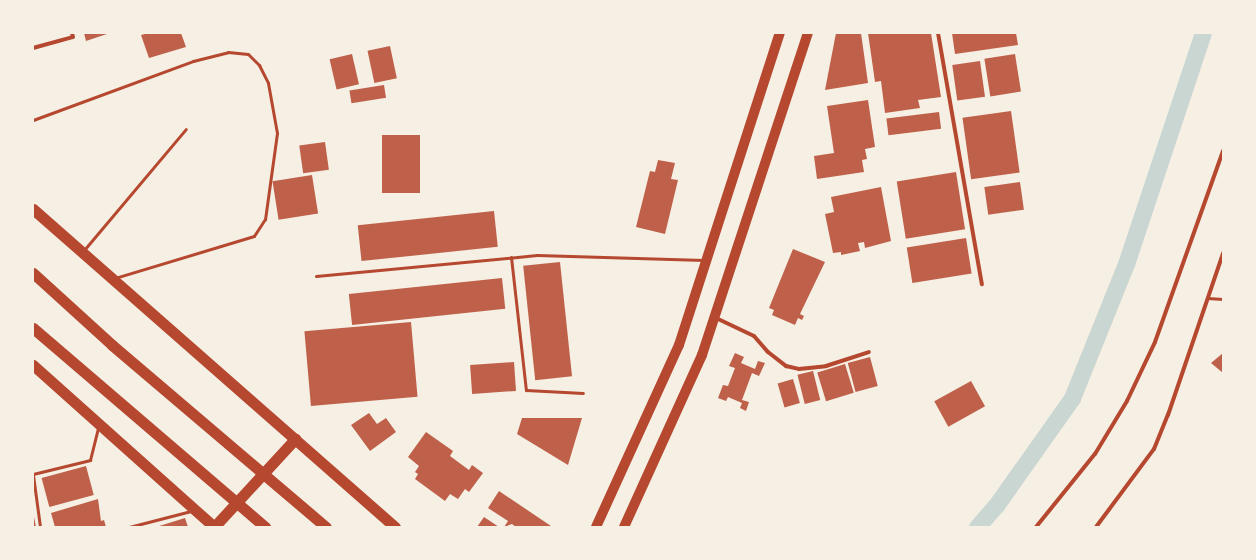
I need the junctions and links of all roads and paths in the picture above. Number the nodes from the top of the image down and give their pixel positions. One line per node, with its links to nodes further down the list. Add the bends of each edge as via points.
1 (72, 33): 5 (street, via 73,37)
2 (780, 33): 13 (main road)
3 (808, 33): 20 (main road)
4 (938, 33): 17 (street)
5 (33, 48)
6 (33, 120): 16 (lane, via 193,61 228,52 248,54 259,65 268,83 277,133 264,219 254,236)
7 (186, 129): 10 (lane)
8 (1223, 151): 37 (street, via 1155,342 1127,402 1095,454)
9 (33, 209): 10 (highway)
10 (82, 252): 16 (highway)
11 (1223, 253): 18 (street)
12 (511, 258): 13 (lane, via 537,255); 15 (lane); 24 (lane, via 526,390)
13 (707, 260): 35 (main road, via 679,345)
14 (33, 273): 33 (highway, via 112,345)
15 (316, 276)
16 (112, 279): 26 (highway)
17 (982, 284)
18 (1207, 298): 19 (lane); 38 (street, via 1154,449)
19 (1223, 299)
20 (715, 318): 22 (street, via 754,336 768,352 786,366 793,368 826,366); 36 (main road, via 702,355)
21 (33, 328): 32 (highway)
22 (869, 352)
23 (33, 365): 25 (highway)
24 (583, 393)
25 (99, 424): 27 (lane, via 90,460); 28 (highway)
26 (295, 439): 31 (highway); 34 (highway)
27 (33, 475): 29 (lane)
28 (194, 510): 30 (lane); 31 (highway)
29 (40, 527)
30 (129, 527)
31 (214, 527)
32 (265, 527)
33 (326, 527)
34 (395, 527)
35 (596, 527)
36 (624, 527)
37 (1036, 527)
38 (1096, 527)

